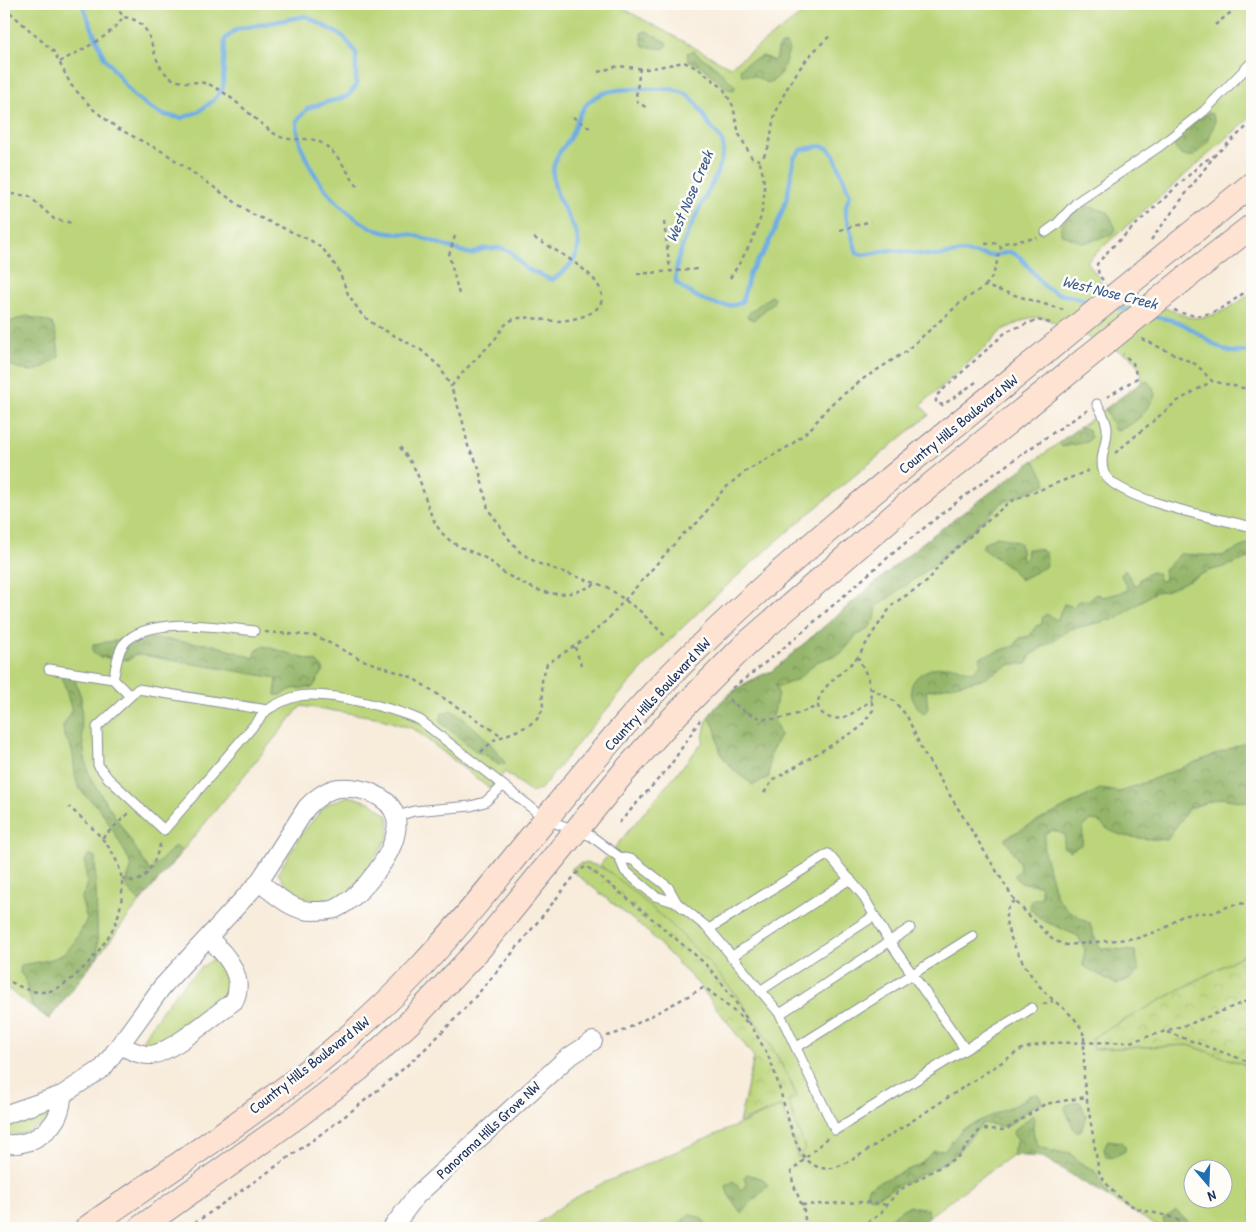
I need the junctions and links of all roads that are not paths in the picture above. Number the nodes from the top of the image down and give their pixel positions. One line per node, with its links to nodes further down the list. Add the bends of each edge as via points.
1 (1252, 62): 4 (lane, via 1204,111 1160,146 1077,202)
2 (1252, 184): 16 (main road, Country Hills Boulevard NW, bridge, via 1151,254 1048,350 778,573 703,643 628,722)
3 (1252, 226): 6 (main road, Country Hills Boulevard NW)
4 (1046, 232)
5 (1252, 243): 6 (main road)
6 (1188, 276): 17 (main road, Country Hills Boulevard NW, bridge, via 883,525 746,644 670,721)
7 (1097, 404): 8 (lane, via 1107,429 1102,464 1110,483 1125,492 1163,505)
8 (1252, 527)
9 (254, 631): 11 (lane, via 202,625 159,626 123,645)
10 (50, 670): 11 (lane)
11 (113, 679): 12 (lane)
12 (130, 696): 13 (lane, via 138,689); 13 (lane, via 97,727 98,765 164,830)
13 (267, 710): 14 (lane, via 281,701 301,696 332,697 404,713 420,720)
14 (503, 786): 15 (lane, via 485,802 414,811); 16 (lane)
15 (396, 817): 20 (street, via 386,801 364,791 338,788 324,794 307,807); 20 (street, via 393,843 377,872 351,900 334,910 310,911 290,905)
16 (546, 820): 17 (lane); 40 (main road, Country Hills Boulevard NW, via 418,971 330,1053)
17 (575, 831): 18 (lane, via 591,836); 41 (main road, Country Hills Boulevard NW, via 480,948 410,1022 359,1069)
18 (619, 858): 21 (lane, via 625,870 655,896); 21 (lane, via 633,860 668,887)
19 (850, 879): 22 (lane); 24 (lane, via 828,854); 28 (lane)
20 (259, 882): 26 (street)
21 (677, 903): 24 (lane)
22 (874, 916): 27 (lane); 30 (lane)
23 (910, 928): 27 (lane)
24 (709, 929): 28 (lane)
25 (973, 936): 29 (lane)
26 (209, 939): 34 (street, via 162,987); 34 (street, via 220,949 239,982 234,1001 168,1049 152,1055)
27 (889, 942): 29 (lane); 32 (lane)
28 (731, 957): 30 (lane)
29 (912, 974): 35 (lane); 36 (lane)
30 (760, 991): 32 (lane)
31 (1032, 1008): 36 (lane)
32 (780, 1014): 35 (lane)
33 (593, 1041): 42 (street, Panorama Hills Grove NW, via 566,1059 417,1196)
34 (122, 1046): 37 (street, via 104,1068)
35 (797, 1047): 36 (lane, via 835,1130)
36 (965, 1049)
37 (62, 1095): 38 (street); 39 (street, via 61,1112 50,1128 32,1140)
38 (4, 1113)
39 (4, 1144)
40 (88, 1228)
41 (140, 1228)
42 (392, 1228)

